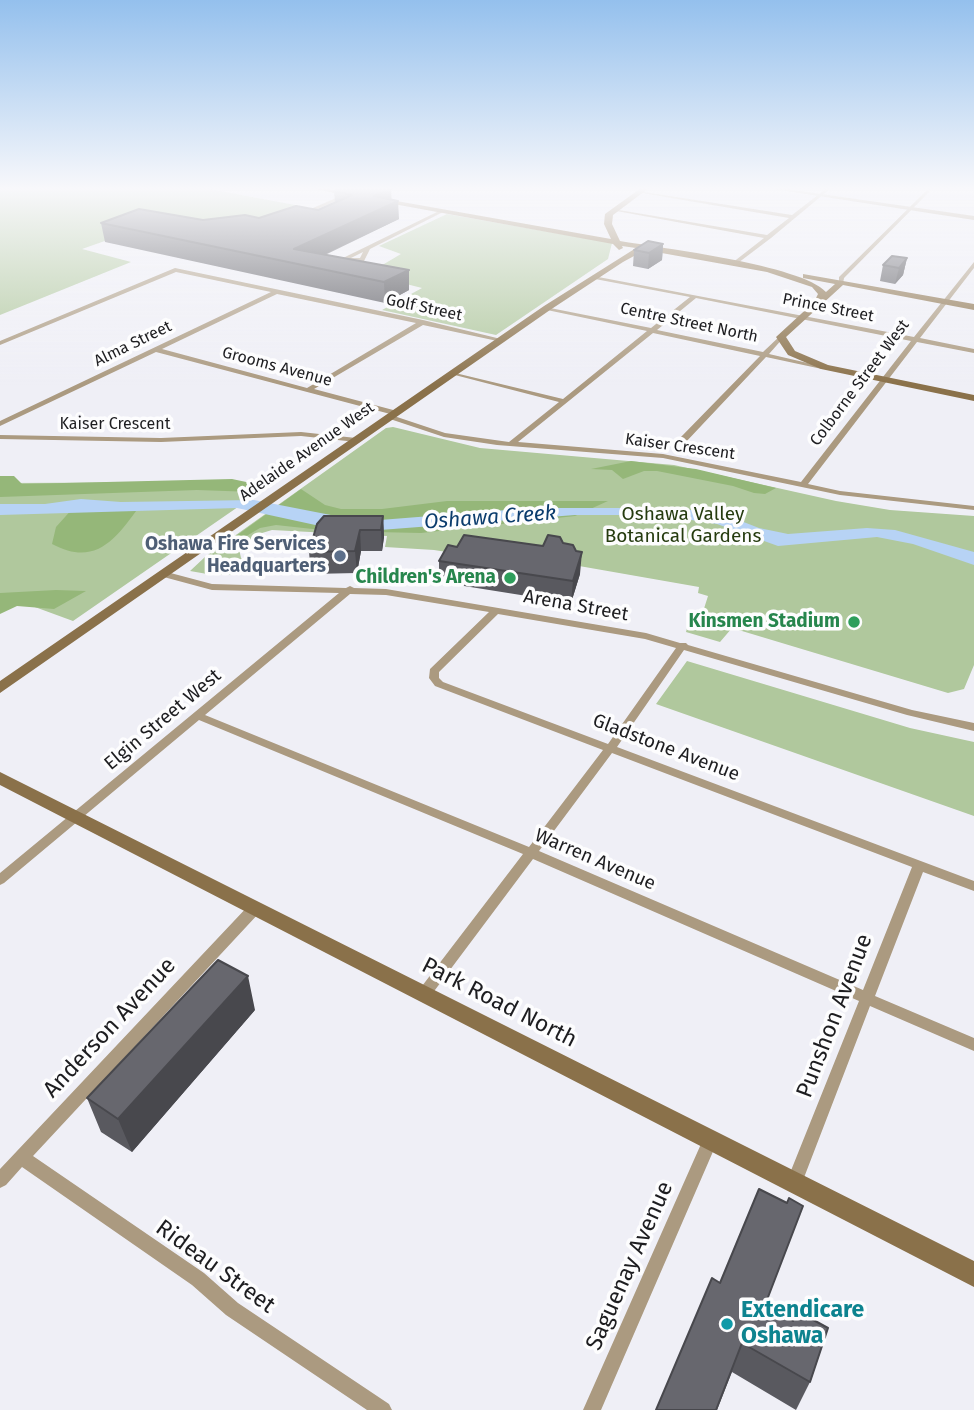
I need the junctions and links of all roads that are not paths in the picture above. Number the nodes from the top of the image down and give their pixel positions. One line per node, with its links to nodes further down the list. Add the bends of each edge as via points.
1 (621, 254): 6 (main road)
2 (632, 254): 6 (main road, Adelaide Avenue West)
3 (681, 254): 7 (main road)
4 (747, 254): 7 (street)
5 (865, 254): 12 (street)
6 (620, 260): 11 (main road, Adelaide Avenue West)
7 (734, 264): 9 (main road)
8 (974, 264): 10 (street, Colborne Street West)
9 (769, 270): 12 (main road); 16 (main road, via 815,285 823,295)
10 (972, 271): 15 (street, Colborne Street West)
11 (595, 276): 14 (street, Prince Street); 18 (main road, Adelaide Avenue West)
12 (841, 283): 15 (main road); 16 (main road)
13 (278, 291): 20 (street, Golf Street); 25 (street, Golf Street, via 175,270); 26 (street, Alma Street)
14 (695, 296): 19 (street, Prince Street); 21 (street)
15 (945, 302): 17 (main road); 24 (street, Colborne Street West)
16 (818, 304): 19 (main road)
17 (974, 307)
18 (547, 308): 21 (street, Centre Street North); 23 (main road, Adelaide Avenue West)
19 (802, 317): 22 (main road); 24 (street, Prince Street)
20 (423, 322): 23 (street, Golf Street); 32 (street)
21 (652, 330): 28 (street, Centre Street North); 34 (street)
22 (781, 337): 28 (street); 29 (main road, Centre Street North, via 791,353)
23 (502, 340): 30 (main road, Adelaide Avenue West)
24 (915, 340): 27 (street, Prince Street); 31 (street, Colborne Street West)
25 (0, 343)
26 (153, 349): 32 (street, Grooms Avenue); 36 (street, Alma Street)
27 (974, 351)
28 (763, 355): 29 (street, Centre Street North); 39 (street)
29 (825, 368): 31 (main road, Centre Street North)
30 (453, 373): 34 (street); 35 (main road, Adelaide Avenue West)
31 (885, 380): 33 (main road, Centre Street North); 41 (street, Colborne Street West)
32 (308, 390): 35 (street, Grooms Avenue)
33 (974, 398)
34 (563, 401): 40 (street)
35 (391, 415): 38 (main road, Adelaide Avenue West); 40 (street, Kaiser Crescent, via 444,435)
36 (0, 424)
37 (0, 437): 38 (street, Kaiser Crescent, via 162,440 301,433)
38 (356, 440): 44 (main road, Adelaide Avenue West)
39 (682, 441)
40 (511, 444): 41 (street, Kaiser Crescent, via 663,456)
41 (803, 485): 43 (street, Kaiser Crescent)
42 (973, 498): 43 (street)
43 (971, 508)
44 (163, 574): 45 (street, Arena Street, via 212,587); 48 (main road, Adelaide Avenue West)
45 (350, 589): 46 (street, Arena Street); 49 (street, Elgin Street West)
46 (497, 610): 47 (street, Arena Street); 51 (street, Gladstone Avenue, via 435,671 434,678 448,688)
47 (683, 645): 50 (street, Arena Street, via 911,713); 51 (street)
48 (0, 688)
49 (198, 716): 53 (street, Elgin Street West); 54 (street, Warren Avenue)
50 (974, 727)
51 (611, 747): 54 (street); 55 (street, Gladstone Avenue)
52 (0, 778): 53 (main road, Park Road North)
53 (75, 818): 56 (street, Elgin Street West); 58 (main road, Park Road North)
54 (532, 853): 59 (street); 60 (street, Warren Avenue)
55 (919, 864): 57 (street, Gladstone Avenue); 60 (street, Punshon Avenue)
56 (0, 880)
57 (974, 886)
58 (255, 908): 59 (main road, Park Road North); 63 (street, Anderson Avenue)
59 (424, 994): 62 (main road, Park Road North)
60 (867, 999): 61 (street, Warren Avenue); 65 (street, Punshon Avenue)
61 (974, 1045)
62 (710, 1140): 65 (main road, Park Road North); 68 (street, Saguenay Avenue)
63 (22, 1158): 64 (street, Anderson Avenue); 67 (street, Rideau Street, via 198,1279 232,1309)
64 (0, 1180)
65 (794, 1183): 66 (main road, Park Road North)
66 (974, 1274)
67 (383, 1410)
68 (592, 1410)

